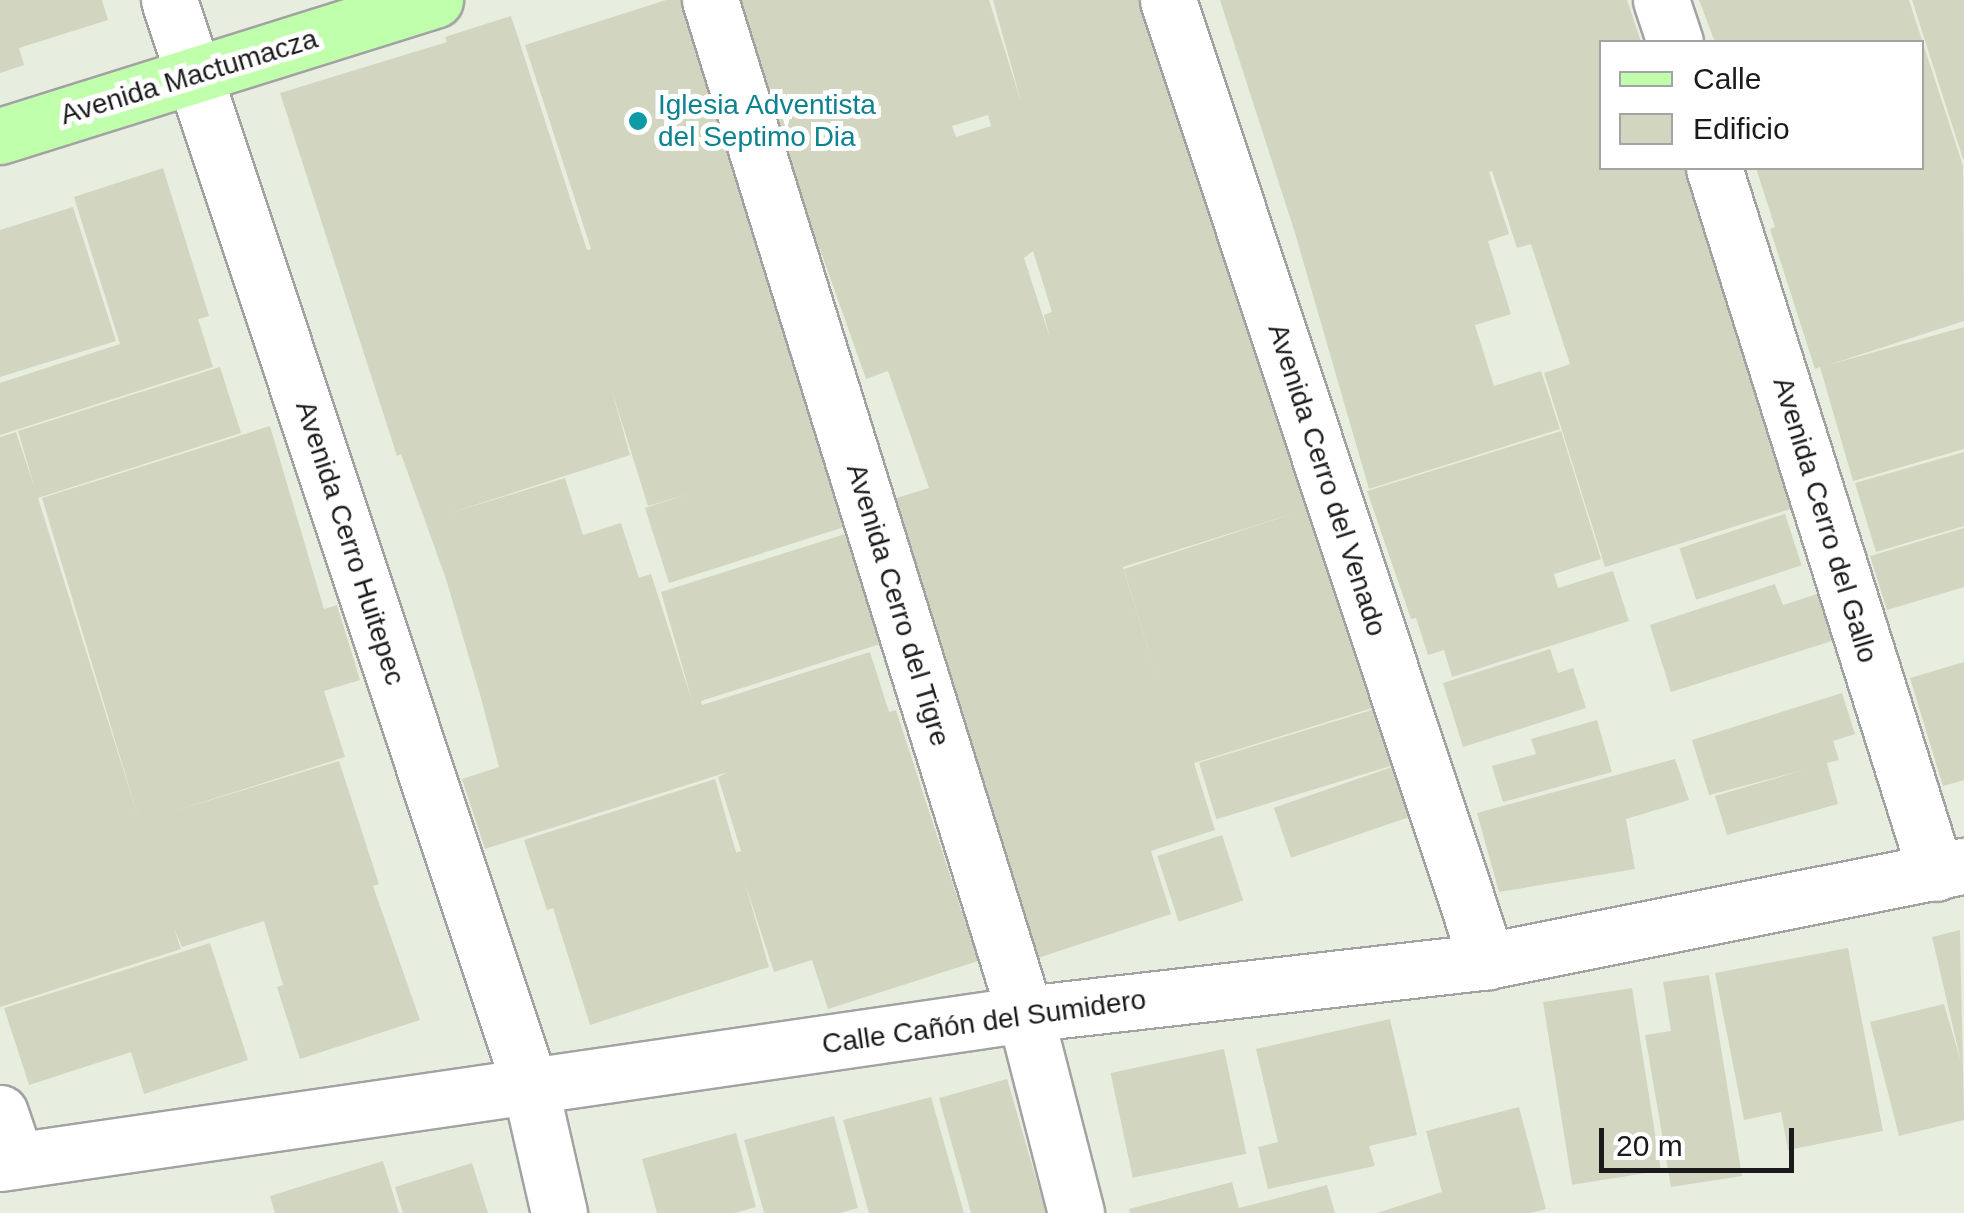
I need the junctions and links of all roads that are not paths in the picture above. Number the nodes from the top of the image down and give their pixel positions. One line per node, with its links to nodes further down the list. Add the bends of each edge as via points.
1 (169, 0): 7 (street, Avenida Cerro Huitepec)
2 (435, 0): 7 (street, Avenida Mactumacza)
3 (710, 0): 12 (street, Avenida Cerro del Tigre)
4 (1168, 0): 11 (street, Avenida Cerro del Venado)
5 (1661, 0): 6 (street)
6 (1674, 40)
7 (194, 74): 8 (street, Avenida Mactumacza); 13 (street, Avenida Cerro Huitepec)
8 (0, 136)
9 (1715, 170): 10 (street, Avenida Cerro del Gallo)
10 (1950, 869): 11 (street, Calle Cañón del Sumidero)
11 (1487, 961): 12 (street, Calle Cañón del Sumidero)
12 (1025, 1014): 13 (street, Calle Cañón del Sumidero); 16 (street, Avenida Cerro del Tigre)
13 (530, 1086): 14 (street, Calle Cañón del Sumidero); 15 (street, Avenida Cerro Huitepec)
14 (5, 1145)
15 (559, 1213)
16 (1076, 1213)

